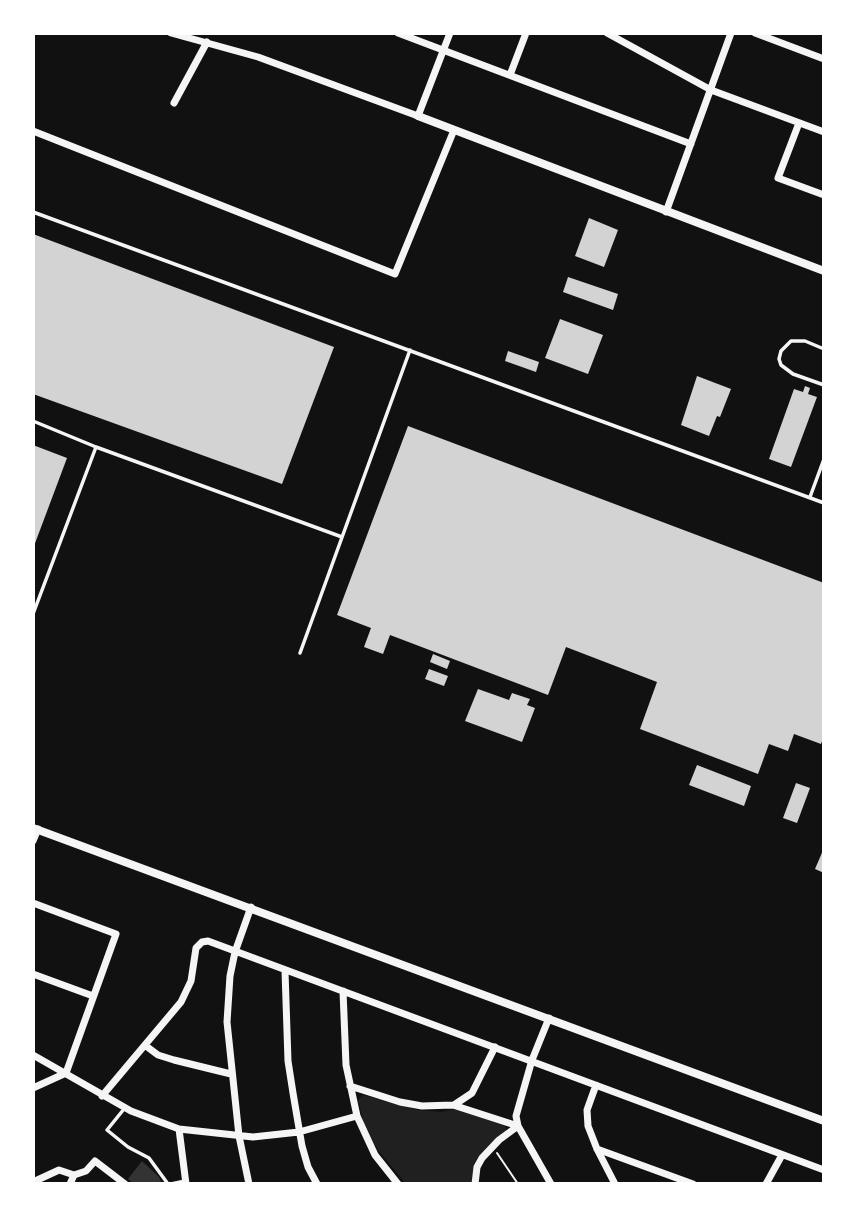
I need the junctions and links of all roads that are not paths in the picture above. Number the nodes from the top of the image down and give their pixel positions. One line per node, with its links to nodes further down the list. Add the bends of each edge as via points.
1 (171, 33): 8 (street)
2 (398, 33): 9 (street)
3 (450, 33): 9 (street)
4 (526, 33): 11 (street)
5 (607, 33): 12 (street)
6 (731, 33): 12 (street)
7 (755, 33): 10 (street)
8 (206, 39): 13 (street); 14 (street)
9 (444, 51): 11 (street); 14 (street)
10 (824, 58)
11 (510, 75): 19 (street)
12 (711, 90): 15 (street); 19 (street)
13 (174, 103)
14 (418, 116): 16 (street)
15 (799, 123): 18 (street); 20 (street, via 778,178)
16 (454, 130): 17 (street, via 394,274); 22 (street)
17 (33, 131)
18 (824, 132)
19 (691, 144): 22 (street)
20 (824, 195)
21 (33, 212): 25 (lane)
22 (666, 212): 23 (street)
23 (824, 271)
24 (824, 349): 26 (lane, via 791,341 779,359 793,374)
25 (410, 350): 30 (lane); 32 (lane)
26 (824, 385)
27 (33, 421): 28 (lane)
28 (96, 447): 32 (lane); 33 (lane)
29 (824, 459): 30 (lane)
30 (810, 497): 31 (lane)
31 (824, 503)
32 (342, 537): 34 (lane)
33 (33, 614)
34 (300, 653)
35 (35, 828): 36 (street); 38 (street)
36 (33, 841)
37 (33, 903): 43 (street, via 116,934)
38 (251, 907): 39 (street); 44 (street)
39 (236, 952): 40 (street); 45 (street, via 208,941 196,947 189,990); 50 (street, via 227,1022)
40 (285, 971): 42 (street); 61 (street, via 288,1061)
41 (33, 974): 43 (street)
42 (343, 991): 46 (street); 52 (street)
43 (93, 996): 49 (street)
44 (549, 1018): 48 (street); 58 (street)
45 (146, 1046): 50 (street, via 158,1055); 54 (street)
46 (495, 1047): 48 (street); 55 (street, via 472,1093)
47 (33, 1055): 49 (street)
48 (532, 1060): 51 (street); 59 (street, via 519,1100)
49 (66, 1073): 53 (street); 54 (street)
50 (231, 1074): 62 (street)
51 (596, 1085): 63 (street, via 587,1110); 64 (street)
52 (350, 1086): 55 (street, via 400,1102); 57 (street)
53 (33, 1087)
54 (102, 1096): 56 (street)
55 (453, 1105): 59 (street)
56 (124, 1108): 60 (street); 71 (lane, via 107,1130 149,1158)
57 (357, 1116): 61 (street); 74 (street, via 375,1156)
58 (824, 1121)
59 (518, 1126): 75 (street, via 492,1147 477,1167); 76 (street)
60 (179, 1129): 62 (street); 68 (street)
61 (299, 1132): 62 (street); 73 (street)
62 (239, 1136): 72 (street)
63 (597, 1149): 77 (street); 78 (street)
64 (782, 1155): 65 (street); 79 (street)
65 (824, 1170)
66 (74, 1175): 67 (street, via 59,1170); 69 (street); 70 (street, via 95,1161)
67 (33, 1182)
68 (185, 1182): 71 (lane)
69 (70, 1184)
70 (125, 1184)
71 (169, 1184)
72 (249, 1184)
73 (317, 1184)
74 (398, 1184)
75 (475, 1184)
76 (551, 1184)
77 (615, 1184)
78 (693, 1184)
79 (766, 1184)

